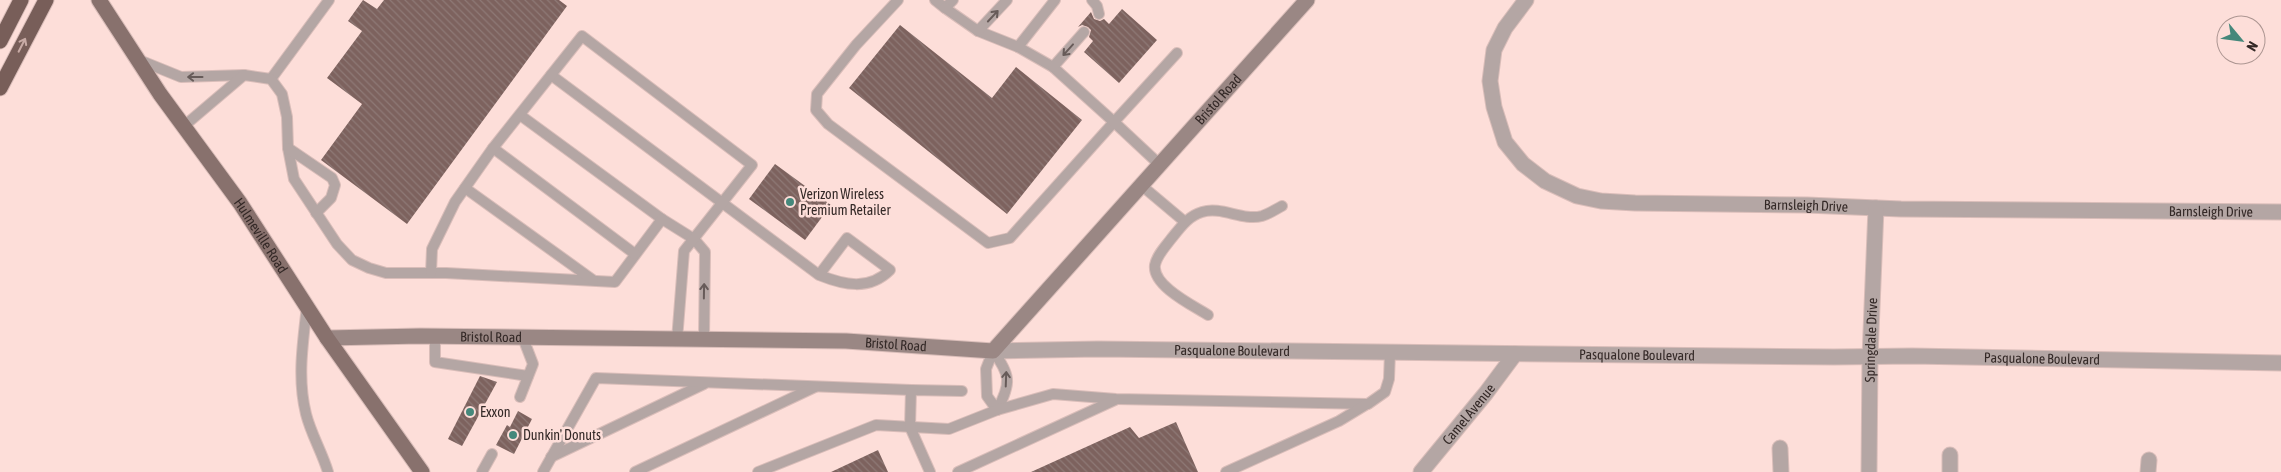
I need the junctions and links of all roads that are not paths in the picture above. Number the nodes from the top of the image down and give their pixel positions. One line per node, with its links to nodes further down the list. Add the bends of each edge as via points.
1 (21, 0): 17 (highway)
2 (46, 0): 25 (highway, one-way to 2)
3 (99, 0): 20 (main road, Hulmeville Road)
4 (898, 0): 27 (lane, via 817,94 816,110 828,124 988,243 1010,238)
5 (935, 0): 13 (lane)
6 (953, 0): 13 (lane)
7 (1007, 0): 15 (lane, one-way to 7)
8 (1055, 0): 18 (lane)
9 (1092, 0): 14 (lane)
10 (1307, 0): 31 (main road, Bristol Road)
11 (1526, 0): 36 (street, Barnsleigh Drive, via 1505,28 1494,50 1490,81 1505,142 1523,164 1545,181 1577,196 1601,201)
12 (328, 1): 24 (lane)
13 (945, 8): 15 (lane)
14 (1099, 14)
15 (978, 31): 18 (lane)
16 (1084, 32): 21 (lane, one-way to 21)
17 (0, 41)
18 (1018, 47): 21 (lane)
19 (1177, 53): 27 (lane)
20 (138, 59): 22 (lane, one-way to 20, via 181,77); 28 (main road, Hulmeville Road)
21 (1053, 67): 27 (lane)
22 (244, 75): 24 (lane); 28 (lane)
23 (551, 75): 26 (lane); 34 (lane); 34 (lane, via 582,36 752,165)
24 (271, 79): 29 (lane, via 282,94 287,116)
25 (0, 88)
26 (520, 115): 30 (lane); 39 (lane)
27 (1114, 122): 31 (lane)
28 (184, 126): 46 (main road, Hulmeville Road, via 240,203)
29 (288, 148): 38 (lane, via 294,179); 38 (lane, via 332,178 335,184 331,198)
30 (493, 148): 33 (lane); 42 (lane)
31 (1160, 165): 32 (main road, Bristol Road)
32 (1141, 185): 40 (lane); 53 (main road, Bristol Road)
33 (465, 188): 43 (lane, via 432,249); 45 (lane)
34 (723, 203): 41 (lane); 44 (lane)
35 (1282, 206): 40 (lane, via 1262,216 1247,217 1204,211)
36 (1876, 208): 37 (street, Barnsleigh Drive); 56 (street, Springdale Drive)
37 (2281, 212)
38 (316, 213): 43 (lane, via 352,260 386,273)
39 (662, 219): 41 (lane); 42 (lane)
40 (1185, 222): 47 (lane, via 1163,250 1155,269 1162,283 1178,297)
41 (694, 239): 51 (lane, via 684,251); 52 (lane, one-way to 41, via 705,252)
42 (635, 254): 45 (lane, via 615,282)
43 (431, 273): 45 (lane)
44 (819, 275): 44 (lane, via 844,284 866,284 890,270 847,238)
45 (593, 280)
46 (306, 306): 49 (main road, Hulmeville Road); 72 (lane, via 300,367 303,397 314,438)
47 (1208, 315)
48 (435, 336): 49 (main road, Bristol Road); 50 (main road, Bristol Road); 58 (lane, via 435,362)
49 (327, 338): 73 (main road, Hulmeville Road)
50 (522, 338): 51 (main road, Bristol Road); 58 (lane, via 533,364)
51 (677, 340): 52 (main road, Bristol Road)
52 (704, 340): 53 (main road, Bristol Road, via 846,341)
53 (993, 351): 54 (street, Pasqualone Boulevard); 66 (lane, via 986,369 987,396); 66 (lane, one-way to 53, via 1006,394 1006,370)
54 (1390, 352): 55 (street, Pasqualone Boulevard); 65 (lane, via 1385,392)
55 (1515, 354): 56 (street, Pasqualone Boulevard); 81 (street, Camel Avenue)
56 (1870, 357): 57 (street, Pasqualone Boulevard); 83 (street, Springdale Drive)
57 (2281, 363)
58 (528, 376): 63 (lane)
59 (705, 383): 60 (lane); 71 (lane); 71 (lane, via 596,378)
60 (816, 387): 61 (lane); 76 (lane)
61 (911, 390): 62 (lane); 67 (lane)
62 (962, 390)
63 (520, 396)
64 (1116, 400): 65 (lane); 66 (lane, via 1054,394); 79 (lane)
65 (1368, 404): 80 (lane, via 1339,421)
66 (997, 410): 67 (lane, via 949,429)
67 (910, 426): 77 (lane, via 876,425); 78 (lane)
68 (1780, 448): 82 (street)
69 (492, 454): 74 (lane)
70 (1950, 455): 84 (street)
71 (551, 457): 75 (lane)
72 (328, 472)
73 (422, 472)
74 (482, 472)
75 (543, 472)
76 (635, 472)
77 (758, 472)
78 (930, 472)
79 (958, 472)
80 (1226, 472)
81 (1421, 472)
82 (1781, 472)
83 (1869, 472)
84 (1950, 472)

